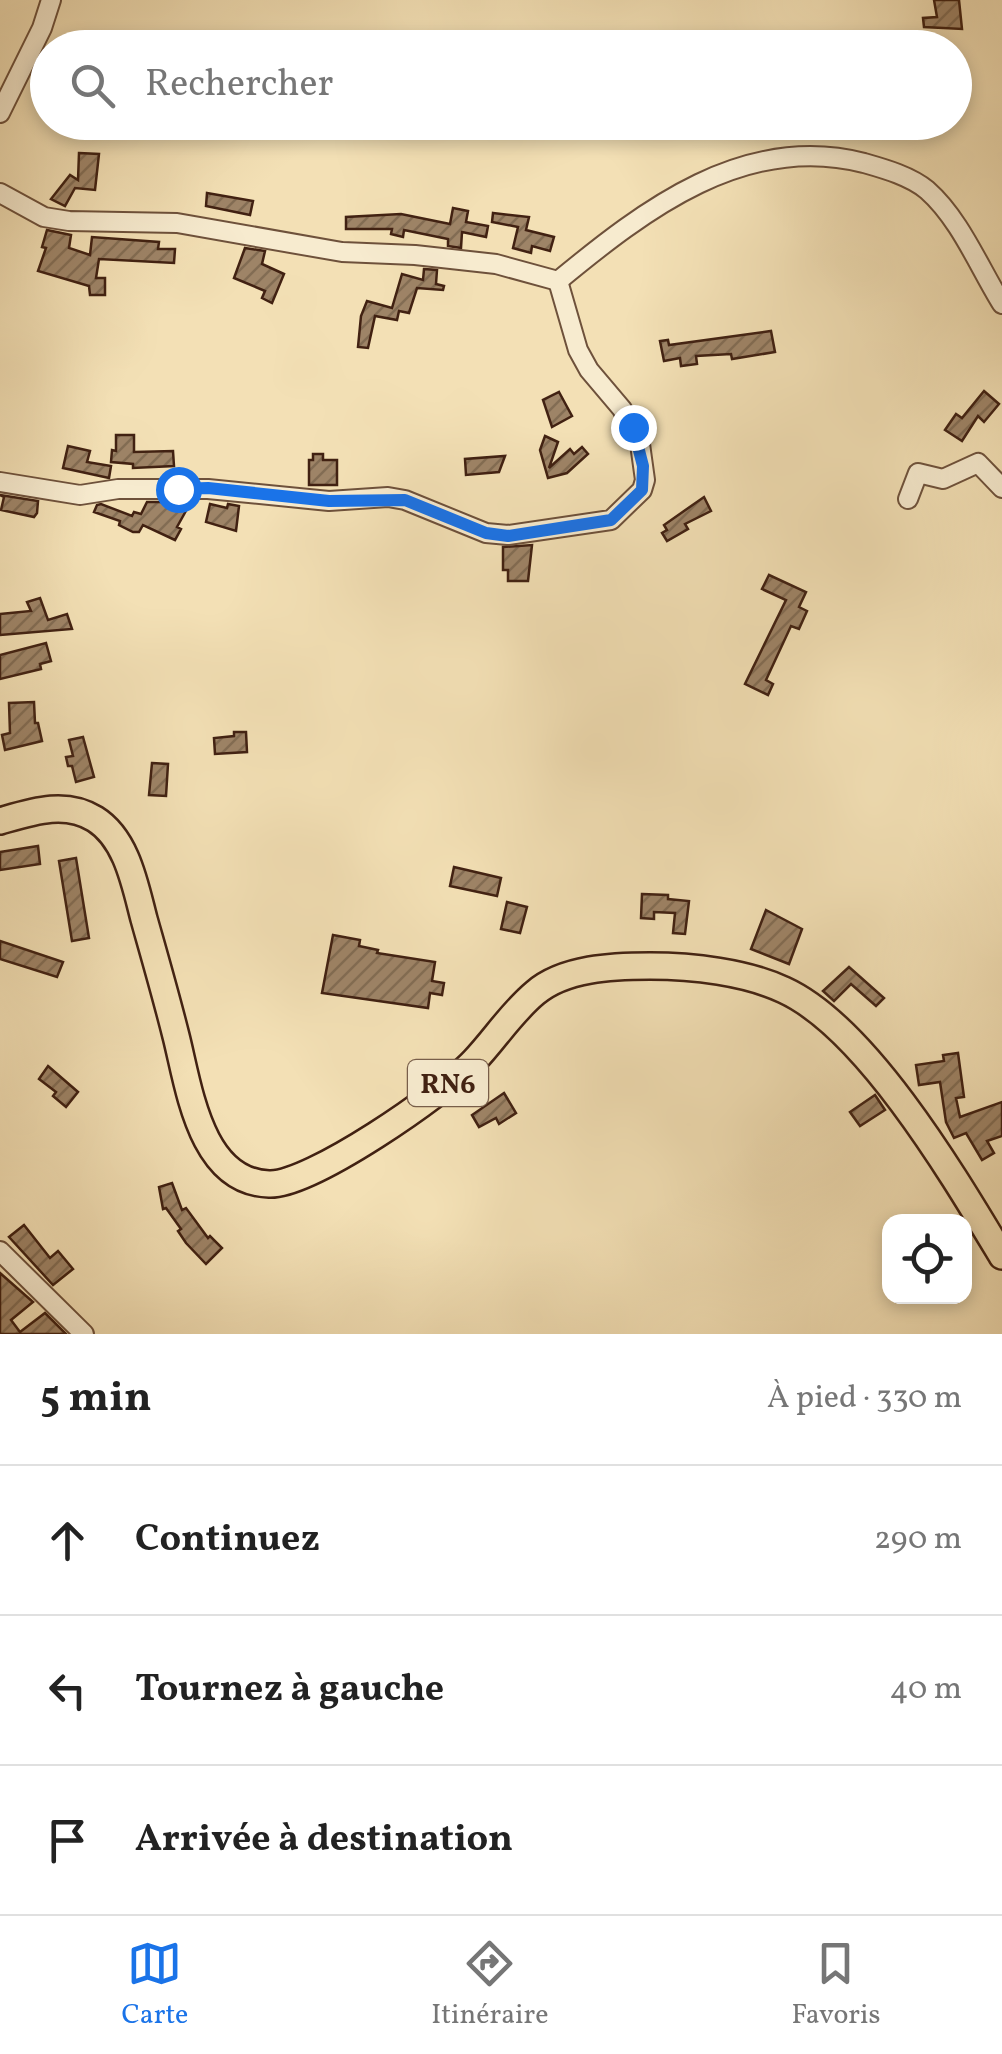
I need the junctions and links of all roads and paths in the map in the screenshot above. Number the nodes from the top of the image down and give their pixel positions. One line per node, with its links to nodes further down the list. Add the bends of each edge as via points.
1 (51, 0): 2 (street)
2 (41, 30)
3 (30, 52): 4 (street)
4 (0, 113)
5 (0, 193): 6 (street, via 44,217 69,222 177,223 342,252 496,264)
6 (558, 281): 7 (street, via 612,237 703,181 746,162 809,155 879,168 927,191 962,233); 8 (street, via 578,350 640,444 642,490 611,520 508,536 388,498 329,501 208,488 80,495)
7 (1002, 304)
8 (0, 482)
9 (1002, 488): 10 (street, via 978,463 943,479 918,473)
10 (908, 499)
11 (0, 820): 13 (highway, RN6, via 70,809 98,821 123,853 204,1134 245,1181 299,1178 366,1139 457,1076 528,999 554,982 604,968 692,969 781,988 841,1029 905,1110)
12 (0, 1252): 14 (street)
13 (1002, 1256)
14 (84, 1334)

